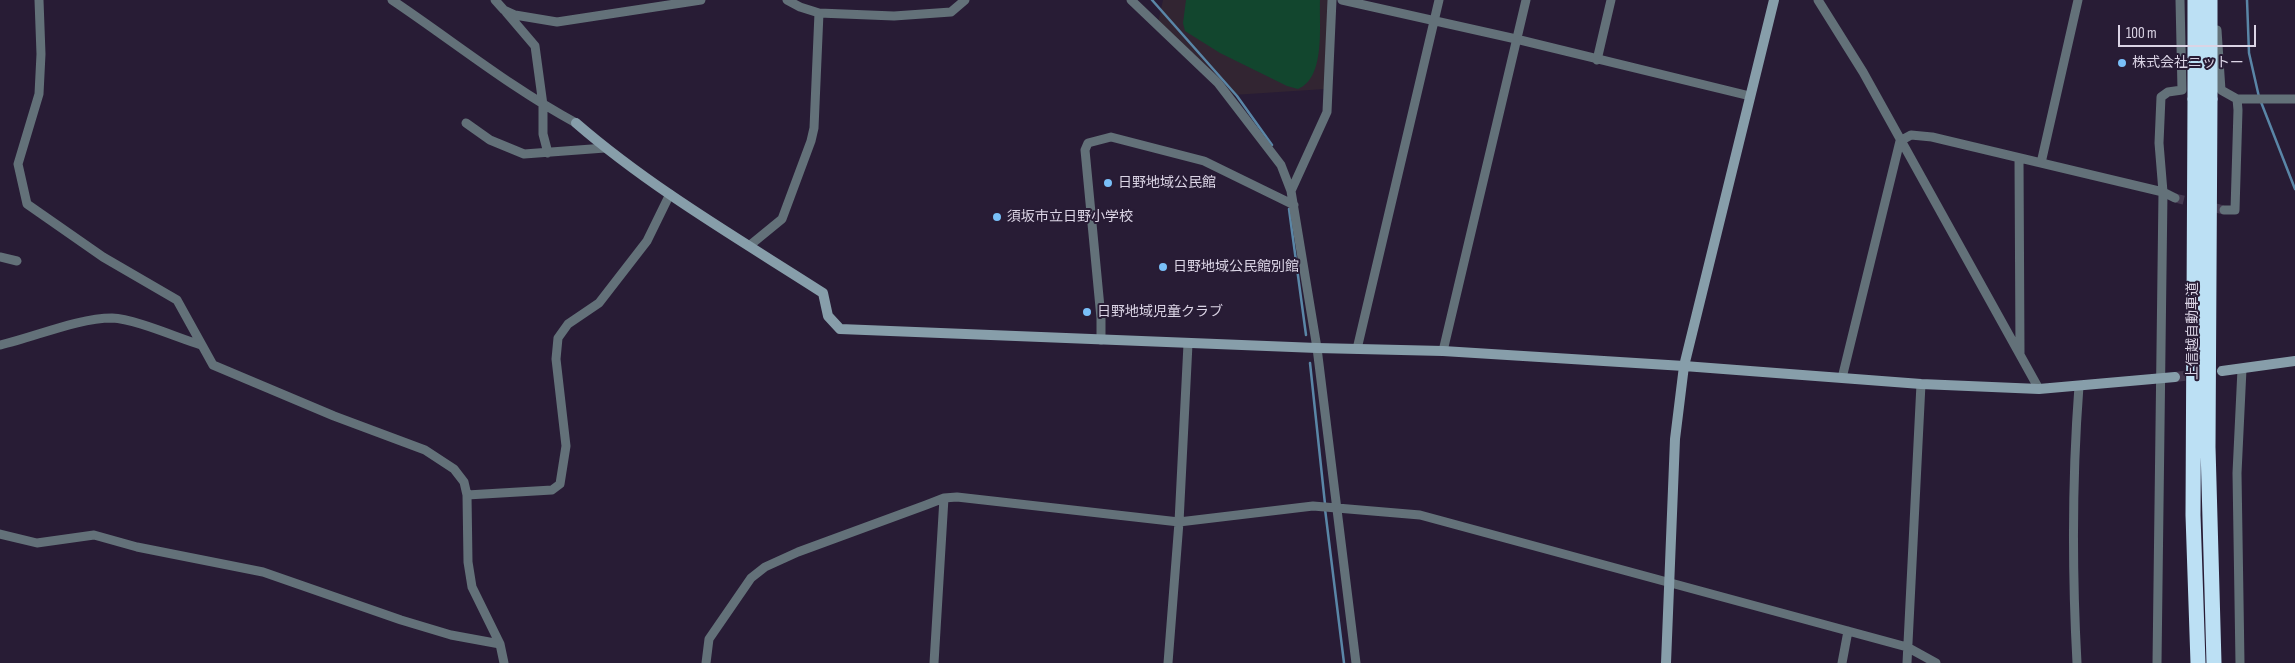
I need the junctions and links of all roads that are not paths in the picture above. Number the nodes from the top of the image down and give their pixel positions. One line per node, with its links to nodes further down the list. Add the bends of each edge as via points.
1 (39, 0): 50 (street, via 39,94 18,164 28,204 104,257 177,300)
2 (392, 0): 30 (street)
3 (495, 0): 20 (street)
4 (701, 0): 20 (street, via 557,22)
5 (787, 0): 21 (street)
6 (965, 0): 21 (street, via 951,12 894,16)
7 (1131, 0): 38 (street, via 1218,83 1281,164)
8 (1332, 0): 38 (street, via 1327,112)
9 (1342, 0): 22 (street)
10 (1439, 0): 22 (street)
11 (1526, 0): 23 (street)
12 (1611, 0): 24 (street)
13 (1774, 0): 26 (street)
14 (1818, 0): 33 (street, via 1863,72)
15 (2078, 0): 37 (street)
16 (2180, 0): 25 (street)
17 (2195, 0): 27 (highway, 上信越自動車道, bridge)
18 (2210, 0): 27 (highway, 上信越自動車道, bridge)
19 (2216, 0): 27 (street)
20 (504, 10): 30 (street, via 535,46)
21 (819, 13): 44 (street, via 811,141 782,219)
22 (1434, 21): 23 (street); 52 (street)
23 (1516, 39): 24 (street); 53 (street)
24 (1597, 60): 26 (street)
25 (2182, 90): 27 (street); 39 (street, via 2168,92 2161,97 2158,143)
26 (1750, 96): 56 (street)
27 (2209, 96): 28 (street); 85 (highway, 上信越自動車道, via 2193,506); 86 (highway, 上信越自動車道, via 2208,447)
28 (2237, 99): 29 (street); 43 (street, via 2235,210)
29 (2295, 99)
30 (543, 105): 32 (street); 35 (street, via 543,134)
31 (466, 123): 35 (street, via 490,140 524,154)
32 (576, 123): 34 (street)
33 (1900, 141): 36 (street, via 1911,135 1932,137); 54 (street); 60 (street)
34 (605, 148): 35 (street); 40 (street)
35 (548, 153)
36 (2019, 159): 37 (street); 54 (street)
37 (2041, 163): 39 (street)
38 (1291, 191): 42 (street)
39 (2163, 192): 41 (street); 61 (street)
40 (670, 194): 44 (street); 65 (street, via 647,241 598,303 568,324 558,338 556,359 566,446 560,484 552,490)
41 (2175, 198)
42 (1294, 205): 47 (street, via 1204,160 1111,137 1088,144 1085,150); 51 (street)
43 (2224, 210)
44 (749, 246): 47 (street, via 823,293 828,316 840,329)
45 (0, 257): 46 (street)
46 (17, 261)
47 (1101, 340): 48 (street)
48 (1188, 344): 51 (street); 68 (street)
49 (0, 345): 50 (street, via 76,323 112,318)
50 (201, 345): 65 (street, via 212,365 425,450 454,469 464,482)
51 (1317, 348): 52 (street); 67 (street)
52 (1357, 349): 53 (street)
53 (1443, 351): 56 (street)
54 (2020, 356): 64 (street)
55 (2295, 362): 57 (street)
56 (1684, 366): 60 (street); 70 (street, via 1675,439)
57 (2242, 369): 58 (street); 87 (street, via 2237,473)
58 (2222, 371)
59 (2175, 377): 61 (street)
60 (1842, 378): 62 (street)
61 (2161, 378): 63 (street); 84 (street)
62 (1921, 384): 64 (street); 73 (street)
63 (2079, 386): 64 (street); 83 (street, via 2074,533)
64 (2039, 388)
65 (467, 495): 72 (street, via 468,562 472,587)
66 (944, 498): 68 (street, via 977,498); 75 (street, via 765,567 751,578 709,638); 76 (street)
67 (1334, 507): 68 (street, via 1280,509); 70 (street, via 1420,515); 78 (street)
68 (1179, 522): 77 (street)
69 (0, 534): 72 (street, via 37,543 94,535 263,572 401,620)
70 (1670, 584): 71 (street); 79 (street)
71 (1848, 631): 73 (street); 80 (street)
72 (500, 644): 74 (street)
73 (1907, 647): 81 (street); 82 (street)
74 (504, 663)
75 (706, 663)
76 (934, 663)
77 (1168, 663)
78 (1356, 663)
79 (1666, 663)
80 (1842, 663)
81 (1906, 663)
82 (1936, 663)
83 (2077, 663)
84 (2157, 663)
85 (2198, 663)
86 (2214, 663)
87 (2240, 663)

